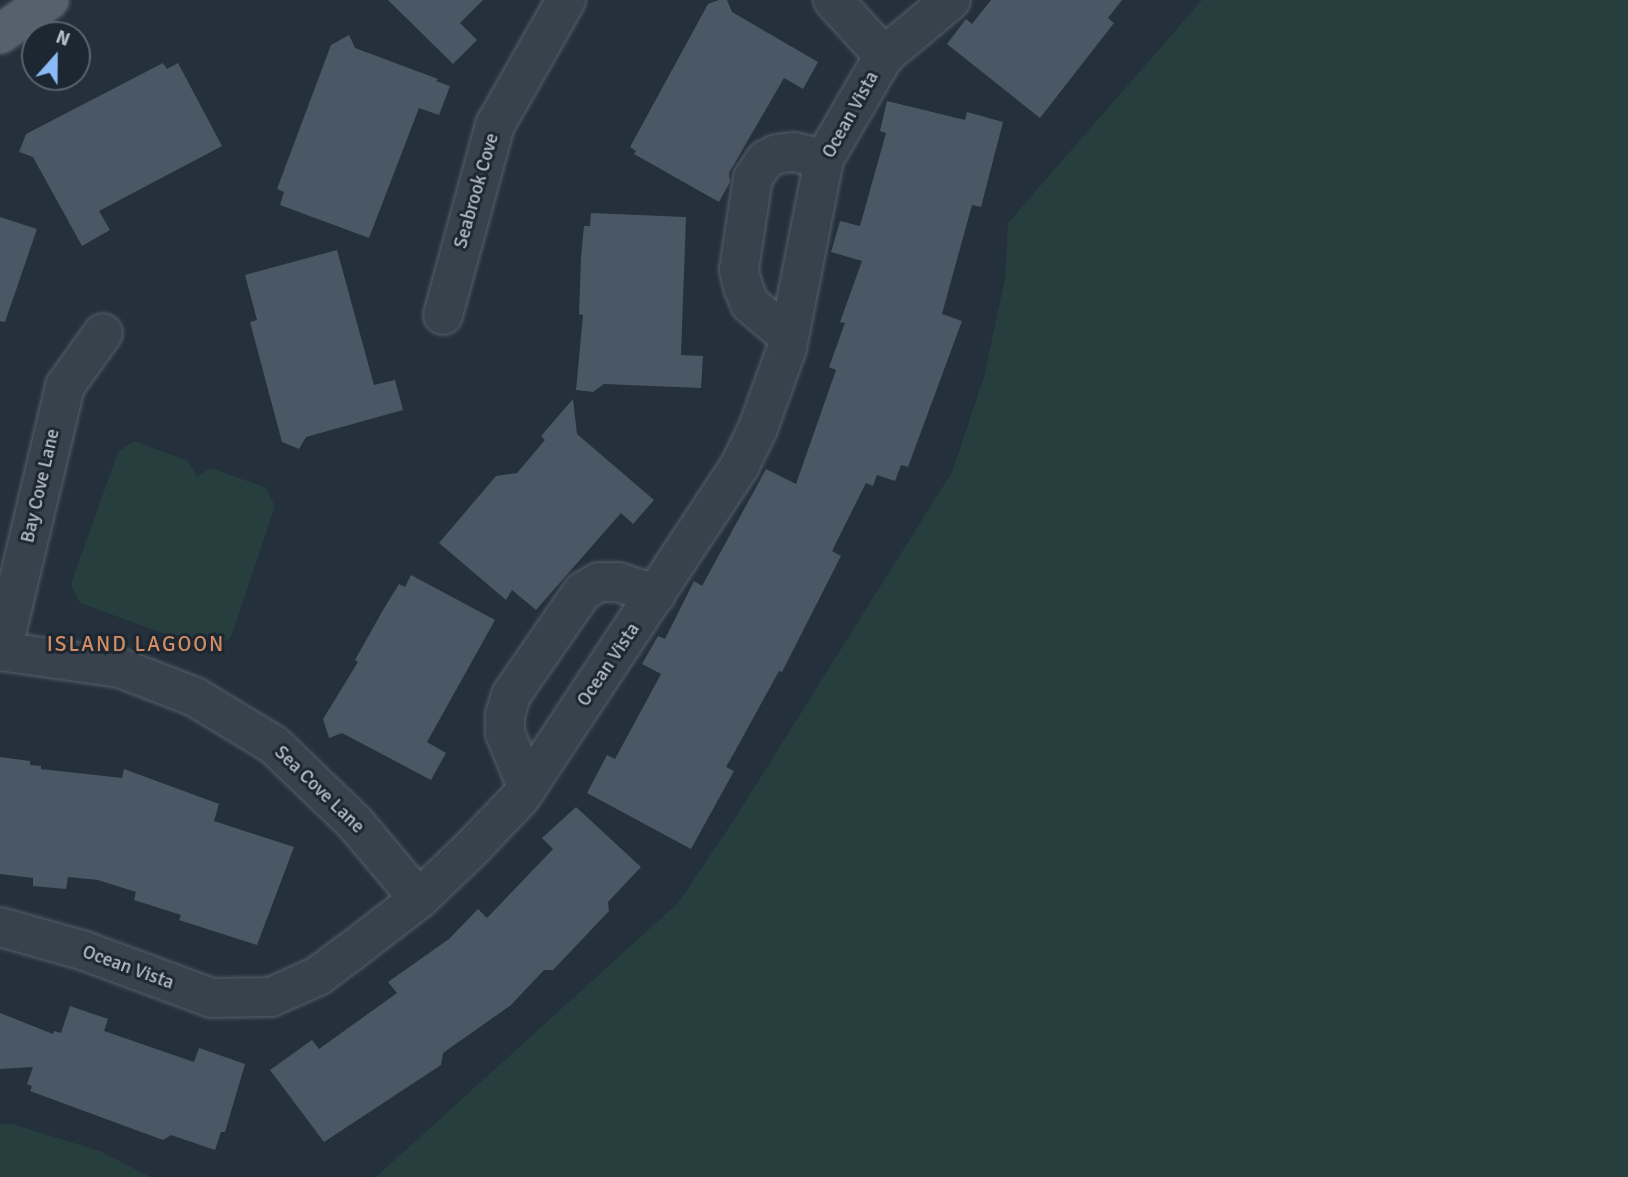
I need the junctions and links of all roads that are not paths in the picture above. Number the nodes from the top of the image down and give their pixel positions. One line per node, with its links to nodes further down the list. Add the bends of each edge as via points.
1 (48, 0): 5 (main road)
2 (566, 0): 8 (street, Seabrook Cove, via 495,125)
3 (833, 0): 6 (street)
4 (951, 0): 6 (street, Ocean Vista)
5 (0, 34)
6 (884, 56): 7 (street, Ocean Vista)
7 (824, 159): 10 (street, Ocean Vista); 10 (street, via 794,152 777,154 765,160 753,178 739,269 743,287 750,304)
8 (443, 315)
9 (103, 333): 12 (street, Bay Cove Lane, via 65,386)
10 (789, 337): 11 (street, Ocean Vista, via 773,389 739,467)
11 (656, 594): 13 (street, Ocean Vista); 13 (street, via 618,582 591,586 525,674 511,695 505,733)
12 (1, 651): 14 (street, Sea Cove Lane, via 120,668 195,696 274,745 355,823)
13 (527, 787): 14 (street, Ocean Vista)
14 (419, 899): 15 (street, Ocean Vista, via 318,976 271,997 212,998 82,950)
15 (0, 927)

